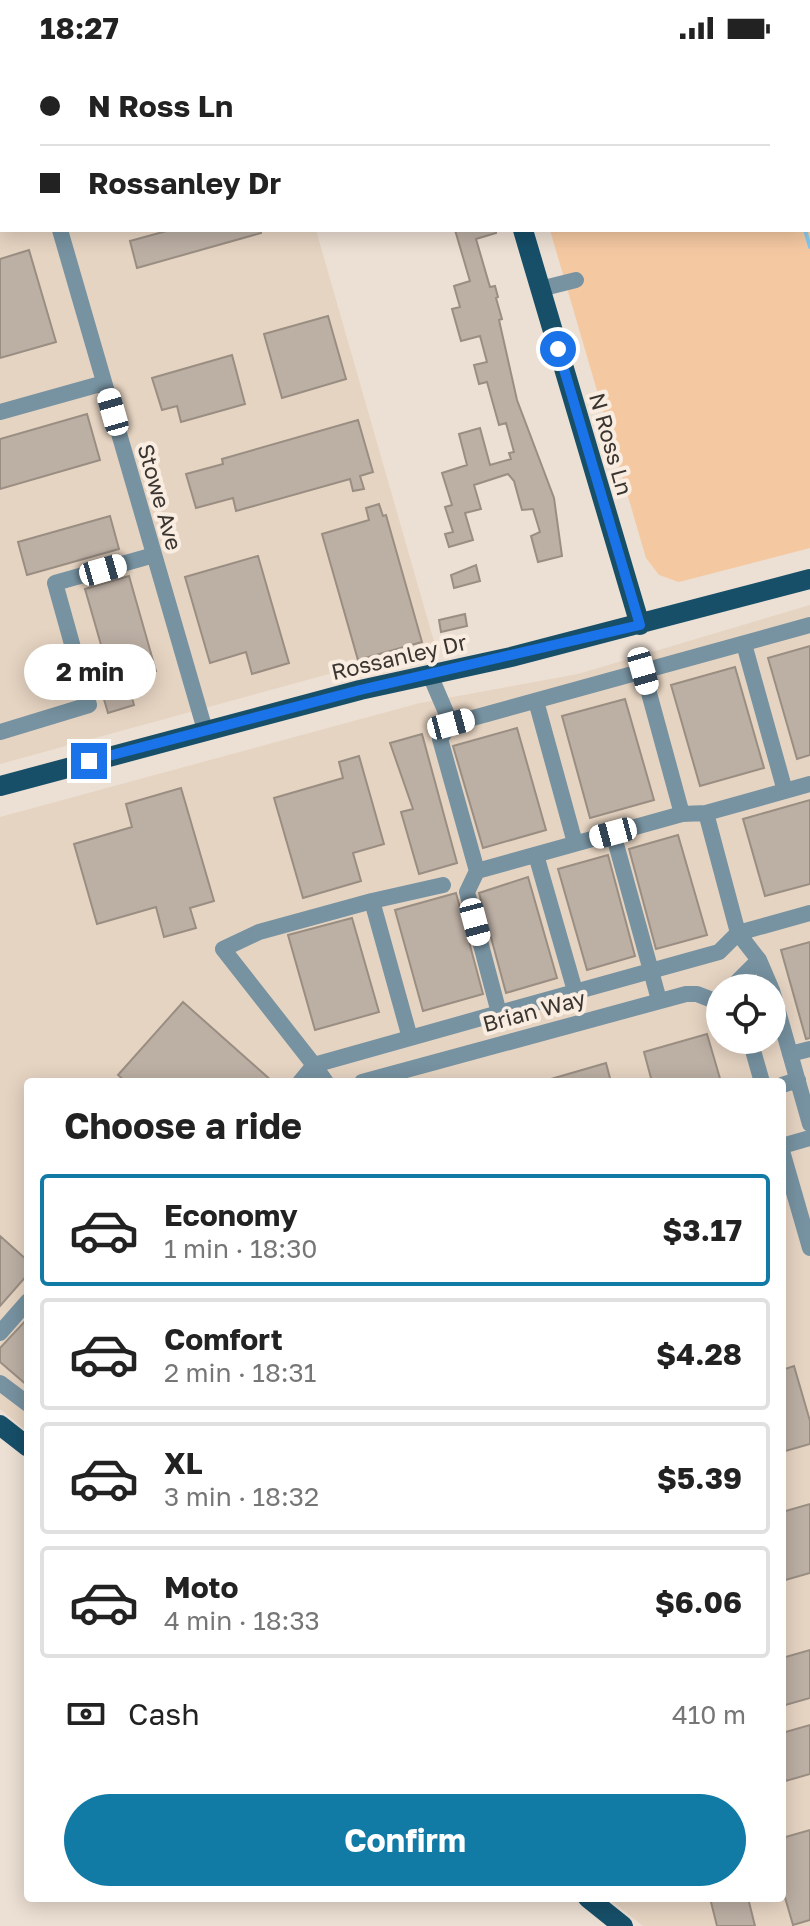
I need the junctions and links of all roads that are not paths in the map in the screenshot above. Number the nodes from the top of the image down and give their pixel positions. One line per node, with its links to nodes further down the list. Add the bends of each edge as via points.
1 (61, 232): 5 (street, Stowe Ave)
2 (524, 232): 4 (main road, N Ross Ln)
3 (576, 280): 4 (street)
4 (540, 289): 9 (main road, N Ross Ln)
5 (104, 383): 6 (street); 7 (street, Stowe Ave)
6 (0, 412)
7 (154, 555): 16 (street, Stowe Ave); 17 (street, via 55,583 89,705)
8 (810, 579): 9 (main road, Rossanley Dr)
9 (640, 625): 13 (main road, Rossanley Dr)
10 (810, 625): 11 (street)
11 (744, 644): 12 (street); 20 (street)
12 (643, 671): 14 (street); 22 (street)
13 (430, 675): 15 (street); 16 (main road, Rossanley Dr)
14 (536, 701): 15 (street); 24 (street)
15 (451, 724): 26 (street, via 440,739)
16 (205, 730): 18 (main road, Rossanley Dr)
17 (0, 732)
18 (1, 784)
19 (810, 784): 20 (street)
20 (785, 791): 21 (street)
21 (706, 813): 22 (street); 30 (street)
22 (682, 814): 23 (street)
23 (613, 833): 24 (street); 32 (street)
24 (575, 843): 25 (street)
25 (536, 855): 26 (street); 35 (street)
26 (477, 871): 39 (street, via 467,892)
27 (443, 885): 28 (street)
28 (372, 901): 42 (street); 49 (street, via 273,927 223,949)
29 (810, 913): 30 (street)
30 (738, 933): 31 (street); 32 (street, via 719,952)
31 (759, 960): 33 (street); 34 (street)
32 (651, 969): 35 (street); 37 (street)
33 (745, 974)
34 (764, 974)
35 (575, 991): 38 (street)
36 (706, 997): 37 (street, Brian Way)
37 (659, 1000): 41 (street, Brian Way)
38 (525, 1005): 39 (street); 41 (street)
39 (499, 1013): 40 (street)
40 (456, 1024): 42 (street); 46 (street)
41 (532, 1035): 46 (street, Brian Way)
42 (410, 1038): 44 (street)
43 (786, 1041): 48 (street)
44 (386, 1045): 49 (street); 50 (street)
45 (810, 1049): 48 (street)
46 (462, 1054): 50 (street, Brian Way)
47 (754, 1054): 54 (street)
48 (790, 1054): 55 (street)
49 (314, 1065): 51 (street); 52 (street)
50 (393, 1072): 53 (street, Brian Way)
51 (303, 1078)
52 (323, 1078)
53 (374, 1078)
54 (761, 1078)
55 (790, 1083): 56 (street)
56 (810, 1124)
57 (810, 1138): 58 (street)
58 (786, 1147)
59 (786, 1159): 60 (street)
60 (804, 1203): 61 (street)
61 (810, 1248)
62 (24, 1306): 63 (street)
63 (0, 1333)
64 (0, 1383): 65 (street)
65 (24, 1401)
66 (0, 1425): 67 (main road)
67 (24, 1444)
68 (593, 1902): 69 (main road)
69 (623, 1926)

